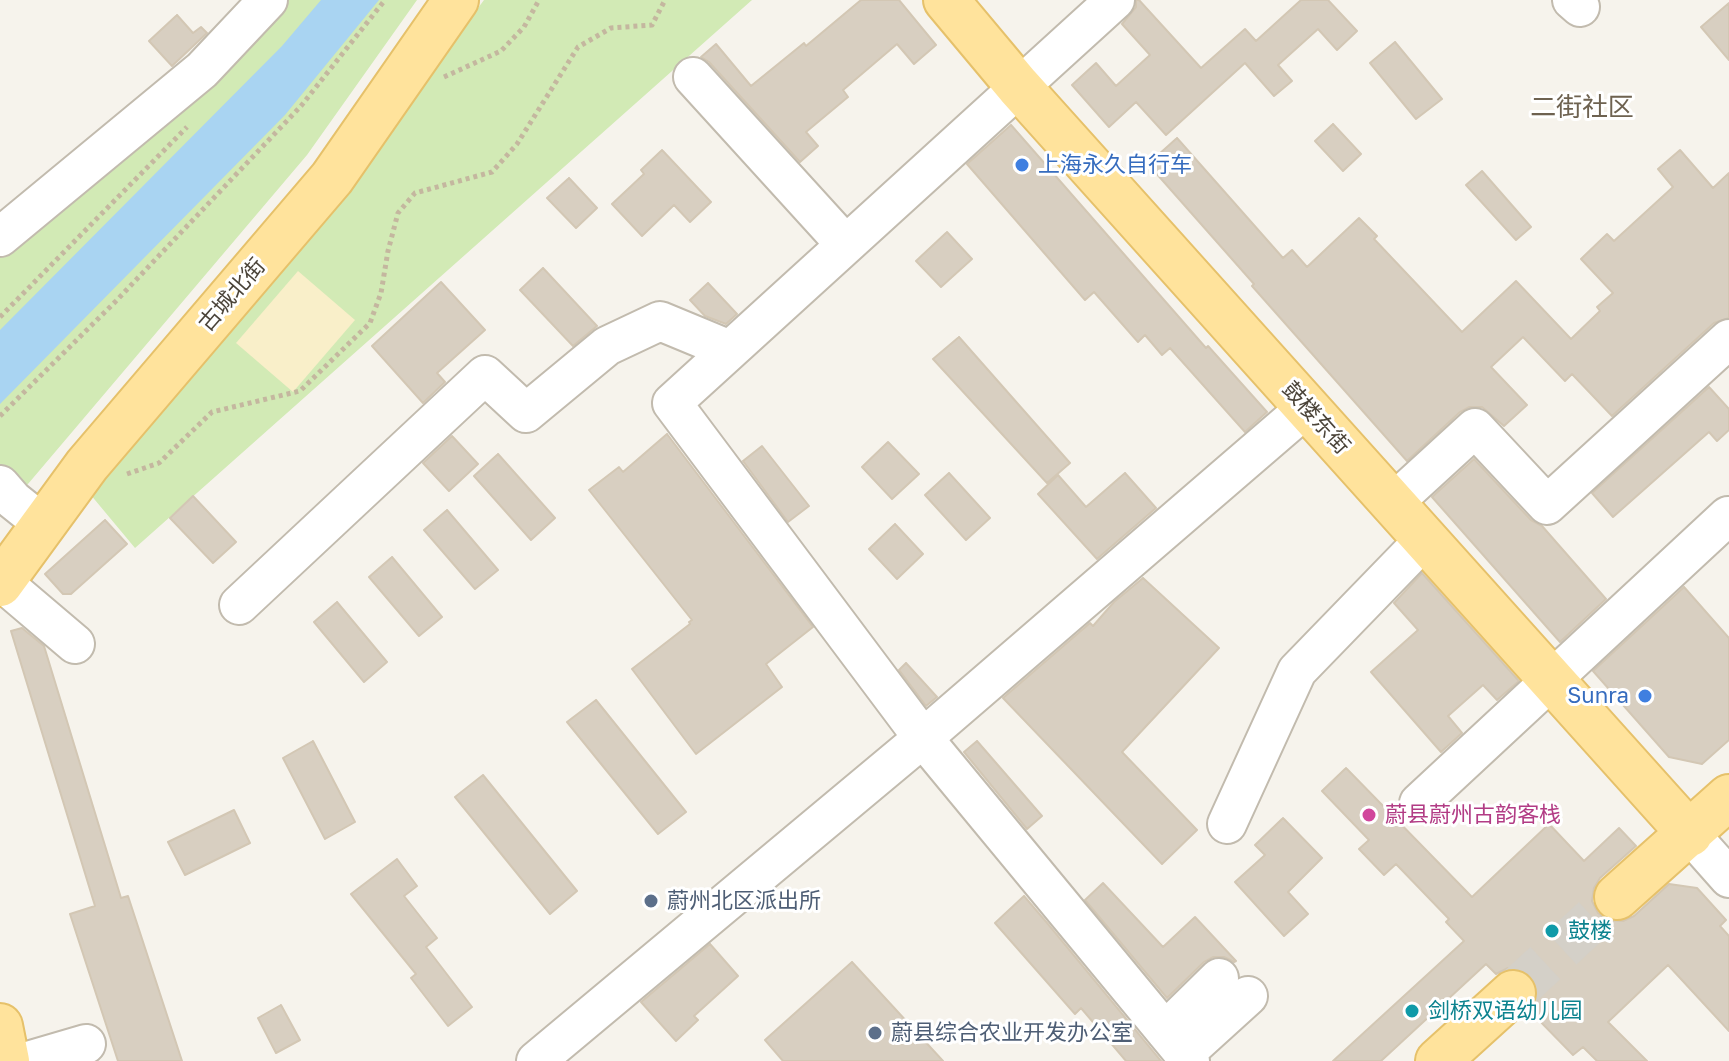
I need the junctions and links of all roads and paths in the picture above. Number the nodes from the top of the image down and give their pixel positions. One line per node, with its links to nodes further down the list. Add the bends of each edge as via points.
1 (268, 0): 12 (street, via 202,70)
2 (385, 0): 18 (path, via 301,106)
3 (456, 0): 19 (main road, 古城北街, via 332,178)
4 (539, 0): 9 (path, via 524,27 501,51)
5 (665, 0): 19 (path, via 652,25 611,28 578,47 517,144 492,172 415,193 398,213 370,323 300,391 212,412 159,463 124,475)
6 (946, 0): 10 (main road, 鼓楼东街)
7 (1115, 0): 10 (street)
8 (693, 77): 13 (street)
9 (433, 81)
10 (1018, 86): 13 (street); 17 (main road, 鼓楼东街)
11 (194, 120): 14 (path)
12 (0, 237)
13 (845, 244): 16 (street)
14 (0, 317)
15 (1729, 339): 21 (street, via 1547,505 1475,428)
16 (730, 350): 25 (street, via 660,321 607,346 526,413 485,375); 28 (street, via 672,403)
17 (1306, 408): 21 (main road, 鼓楼东街); 28 (street)
18 (0, 416)
19 (87, 465): 20 (main road, 古城北街)
20 (19, 503): 24 (main road, 古城北街)
21 (1393, 503): 23 (main road, 鼓楼东街)
22 (1728, 516): 27 (street)
23 (1425, 539): 27 (main road, 鼓楼东街); 31 (street, via 1297,671)
24 (1, 583): 26 (street)
25 (239, 605)
26 (75, 644)
27 (1552, 678): 30 (street); 32 (main road, 鼓楼东街)
28 (923, 738): 39 (street); 42 (street)
29 (1729, 797): 32 (main road)
30 (1419, 803)
31 (1227, 824)
32 (1690, 834): 33 (street); 34 (main road)
33 (1729, 878)
34 (1617, 897)
35 (1234, 987): 39 (street)
36 (1513, 993): 43 (main road)
37 (0, 1026): 40 (main road)
38 (86, 1044): 41 (street)
39 (1180, 1049)
40 (7, 1061)
41 (28, 1061)
42 (536, 1061)
43 (1438, 1061)

